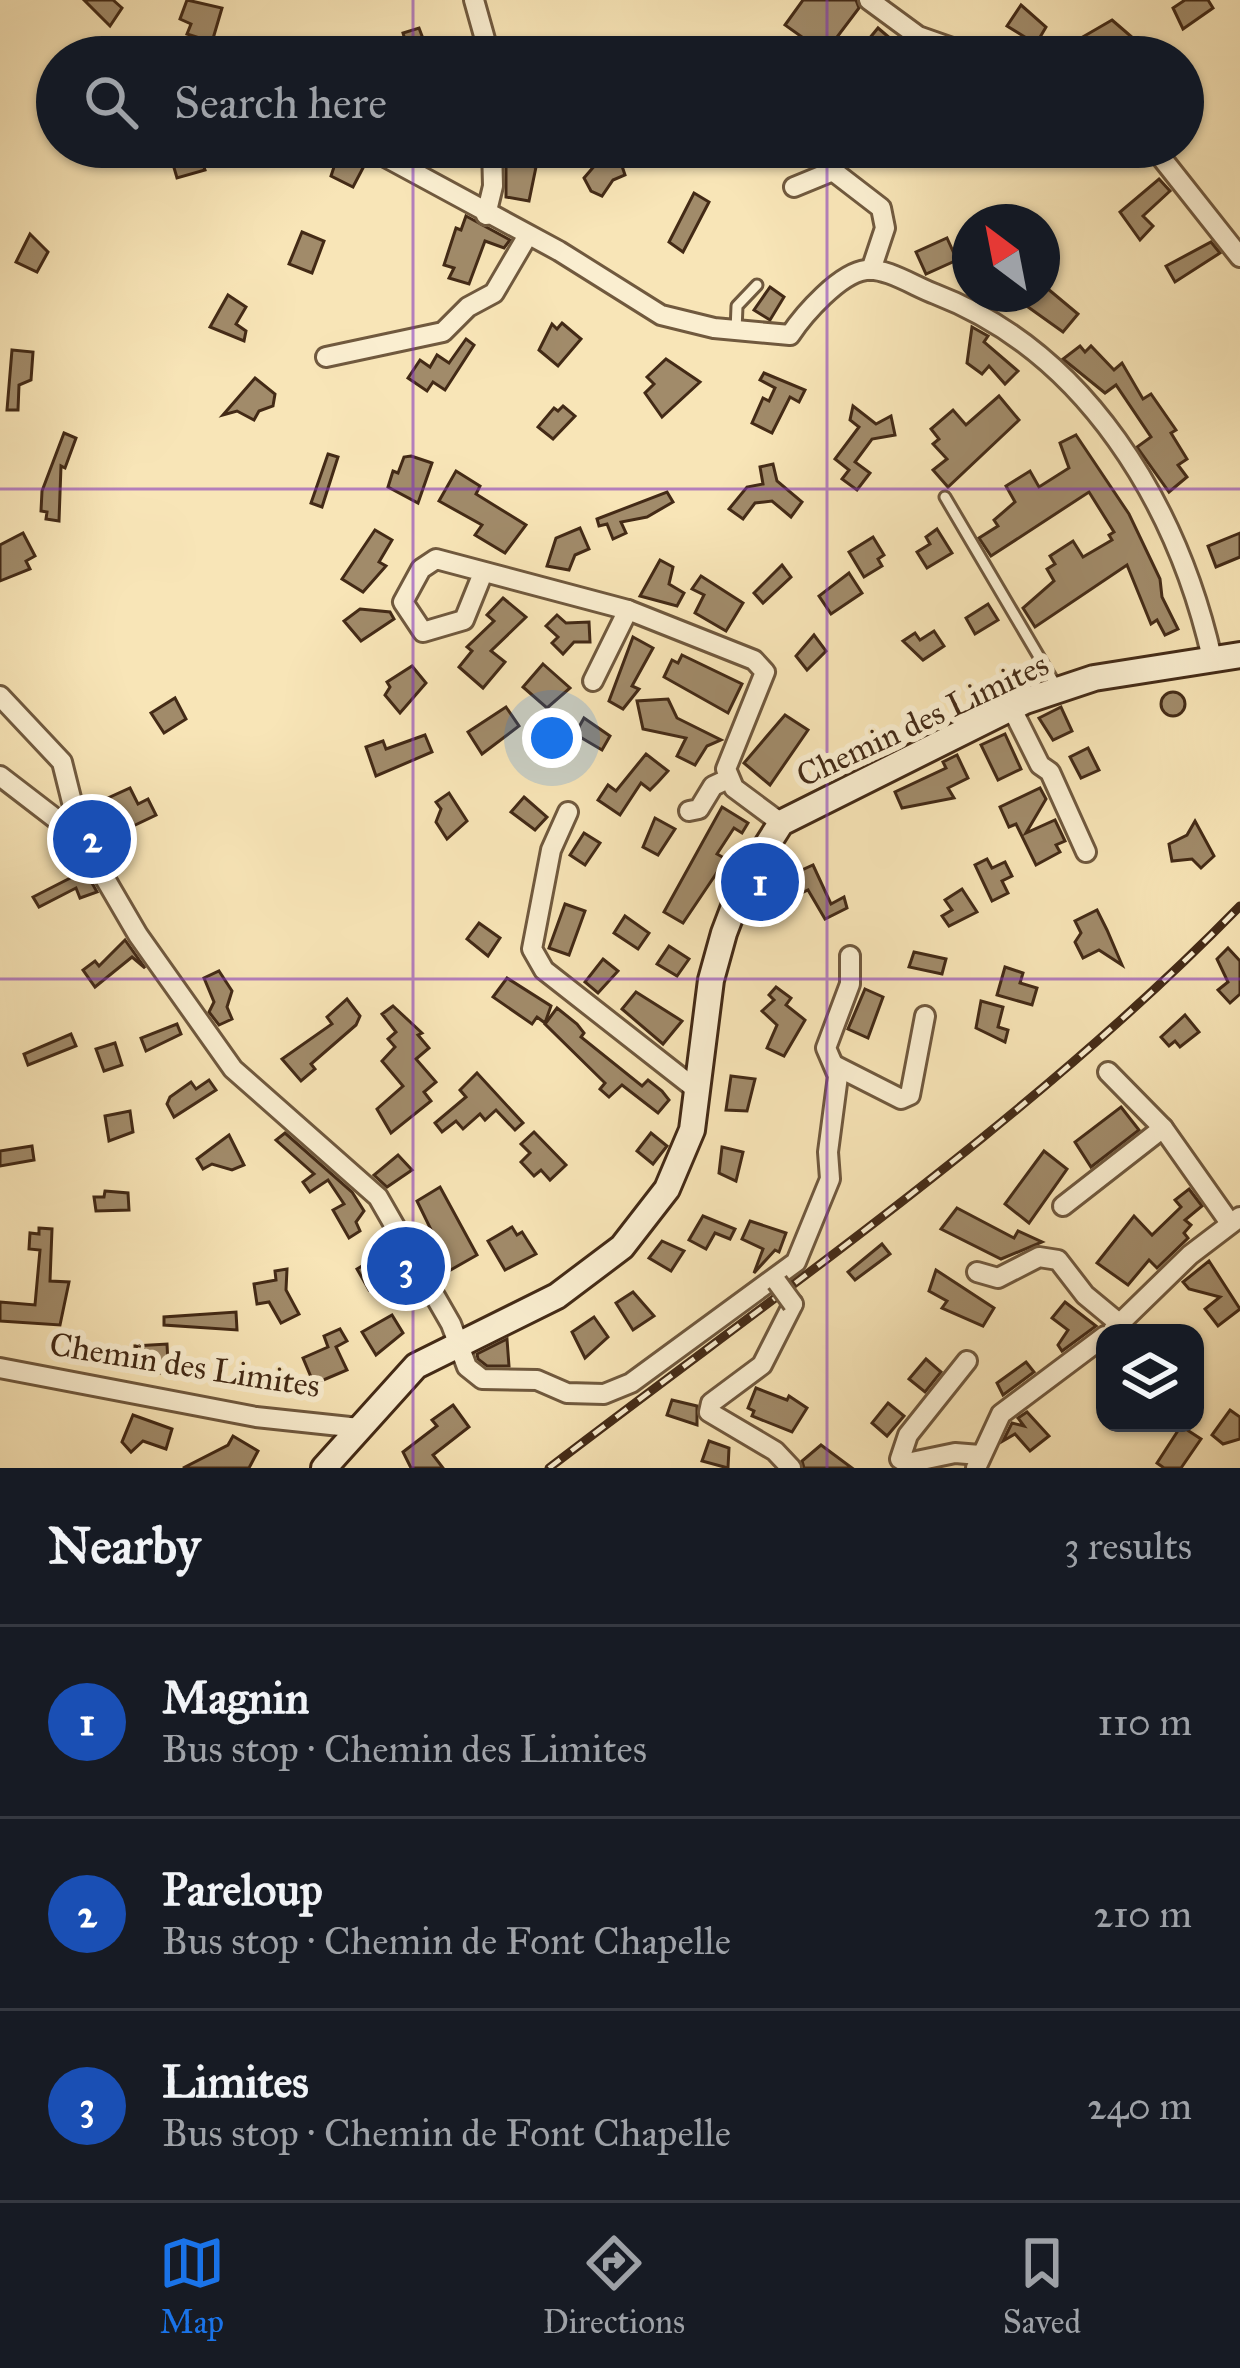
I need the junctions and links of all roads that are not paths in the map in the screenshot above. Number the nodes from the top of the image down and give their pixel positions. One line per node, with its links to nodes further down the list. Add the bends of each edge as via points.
1 (474, 0): 3 (street)
2 (869, 0): 4 (street)
3 (484, 36)
4 (918, 36)
5 (404, 168): 9 (street)
6 (493, 168): 9 (street)
7 (1170, 168): 11 (street)
8 (794, 187): 12 (street, via 833,171 866,191 885,228)
9 (485, 214): 10 (street)
10 (528, 235): 14 (street, via 662,315); 15 (street, via 494,293 443,332)
11 (1240, 257)
12 (871, 270): 14 (street, via 848,278 790,335); 20 (street, via 973,308 1062,370 1161,514)
13 (757, 285): 14 (lane, via 737,306)
14 (736, 331)
15 (326, 357)
16 (945, 497): 22 (lane)
17 (483, 572): 17 (street, via 428,560 403,602 430,634 464,620); 18 (street)
18 (628, 610): 21 (street); 26 (street, via 754,660 765,672 730,754)
19 (1240, 655): 20 (street, Chemin des Limites)
20 (1212, 658): 22 (street, Chemin des Limites)
21 (593, 681)
22 (1058, 689): 24 (street, Chemin des Limites)
23 (0, 696): 30 (street, via 62,762)
24 (1011, 707): 29 (street, Chemin des Limites); 31 (street)
25 (0, 776): 30 (street)
26 (728, 779): 27 (street); 29 (street)
27 (689, 811)
28 (568, 812): 36 (street, via 551,850 532,949 544,970)
29 (781, 823): 36 (street, Chemin des Limites, via 743,883 724,933)
30 (82, 839): 44 (street, via 137,935 232,1069 378,1197)
31 (1086, 852)
32 (850, 956): 34 (street)
33 (925, 1016): 34 (street, via 910,1095 901,1099)
34 (831, 1057): 41 (street, via 830,1178 804,1248)
35 (1108, 1072): 37 (street)
36 (697, 1090): 44 (street, Chemin des Limites, via 678,1168 622,1247 557,1296)
37 (1163, 1128): 38 (street); 39 (street)
38 (1064, 1206)
39 (1235, 1220): 43 (street)
40 (977, 1272): 42 (street, via 998,1279 1039,1257 1058,1259)
41 (776, 1280): 44 (street, via 632,1383 604,1394 482,1378 467,1367); 51 (street, bridge, via 794,1304 762,1364 709,1412)
42 (1106, 1324)
43 (1119, 1324)
44 (458, 1341): 48 (street, Chemin des Limites, via 416,1366)
45 (1096, 1342): 49 (street, via 1001,1414)
46 (967, 1361): 49 (street, via 908,1435 900,1459 955,1453)
47 (0, 1368): 48 (street, Chemin des Limites, via 256,1417)
48 (359, 1428): 50 (street, Chemin des Limites)
49 (978, 1461)
50 (324, 1468)
51 (791, 1468)

